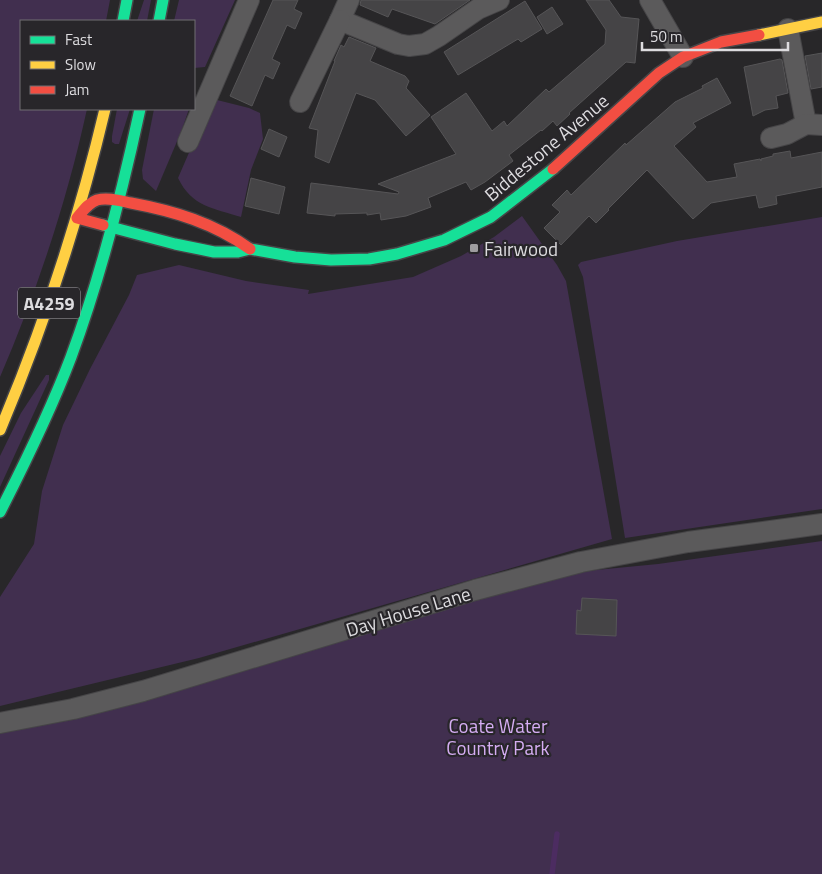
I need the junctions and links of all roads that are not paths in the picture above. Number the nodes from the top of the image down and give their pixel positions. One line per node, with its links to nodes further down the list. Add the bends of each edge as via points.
1 (127, 0): 7 (street)
2 (163, 0): 8 (street)
3 (249, 0): 13 (street)
4 (349, 0): 9 (street)
5 (499, 0): 9 (street, via 478,9 419,46 398,44)
6 (650, 0): 12 (street)
7 (123, 20)
8 (159, 20)
9 (340, 20): 14 (street)
10 (822, 22): 11 (street, Biddestone Avenue)
11 (788, 28): 12 (street, Biddestone Avenue, via 721,42); 17 (street)
12 (683, 57): 23 (street, Biddestone Avenue, via 659,73 514,201 491,217 444,240 397,254 350,260 295,257)
13 (201, 88): 19 (street)
14 (300, 102)
15 (105, 110): 21 (street, A4259)
16 (140, 110): 20 (street, A4259)
17 (814, 125): 18 (street)
18 (771, 138)
19 (188, 142)
20 (119, 200): 21 (street, Biddestone Avenue, via 96,200); 22 (street, A4259); 23 (street, Biddestone Avenue, via 182,215 229,235)
21 (77, 218): 22 (street, Biddestone Avenue); 24 (street, A4259, via 37,338)
22 (112, 227): 23 (street, Biddestone Avenue, via 214,252); 25 (street, A4259, via 82,327 57,392)
23 (250, 249)
24 (0, 430)
25 (0, 512)
26 (822, 524): 27 (street, Day House Lane, via 688,542 580,562 476,590 143,691 73,710)
27 (0, 723)

